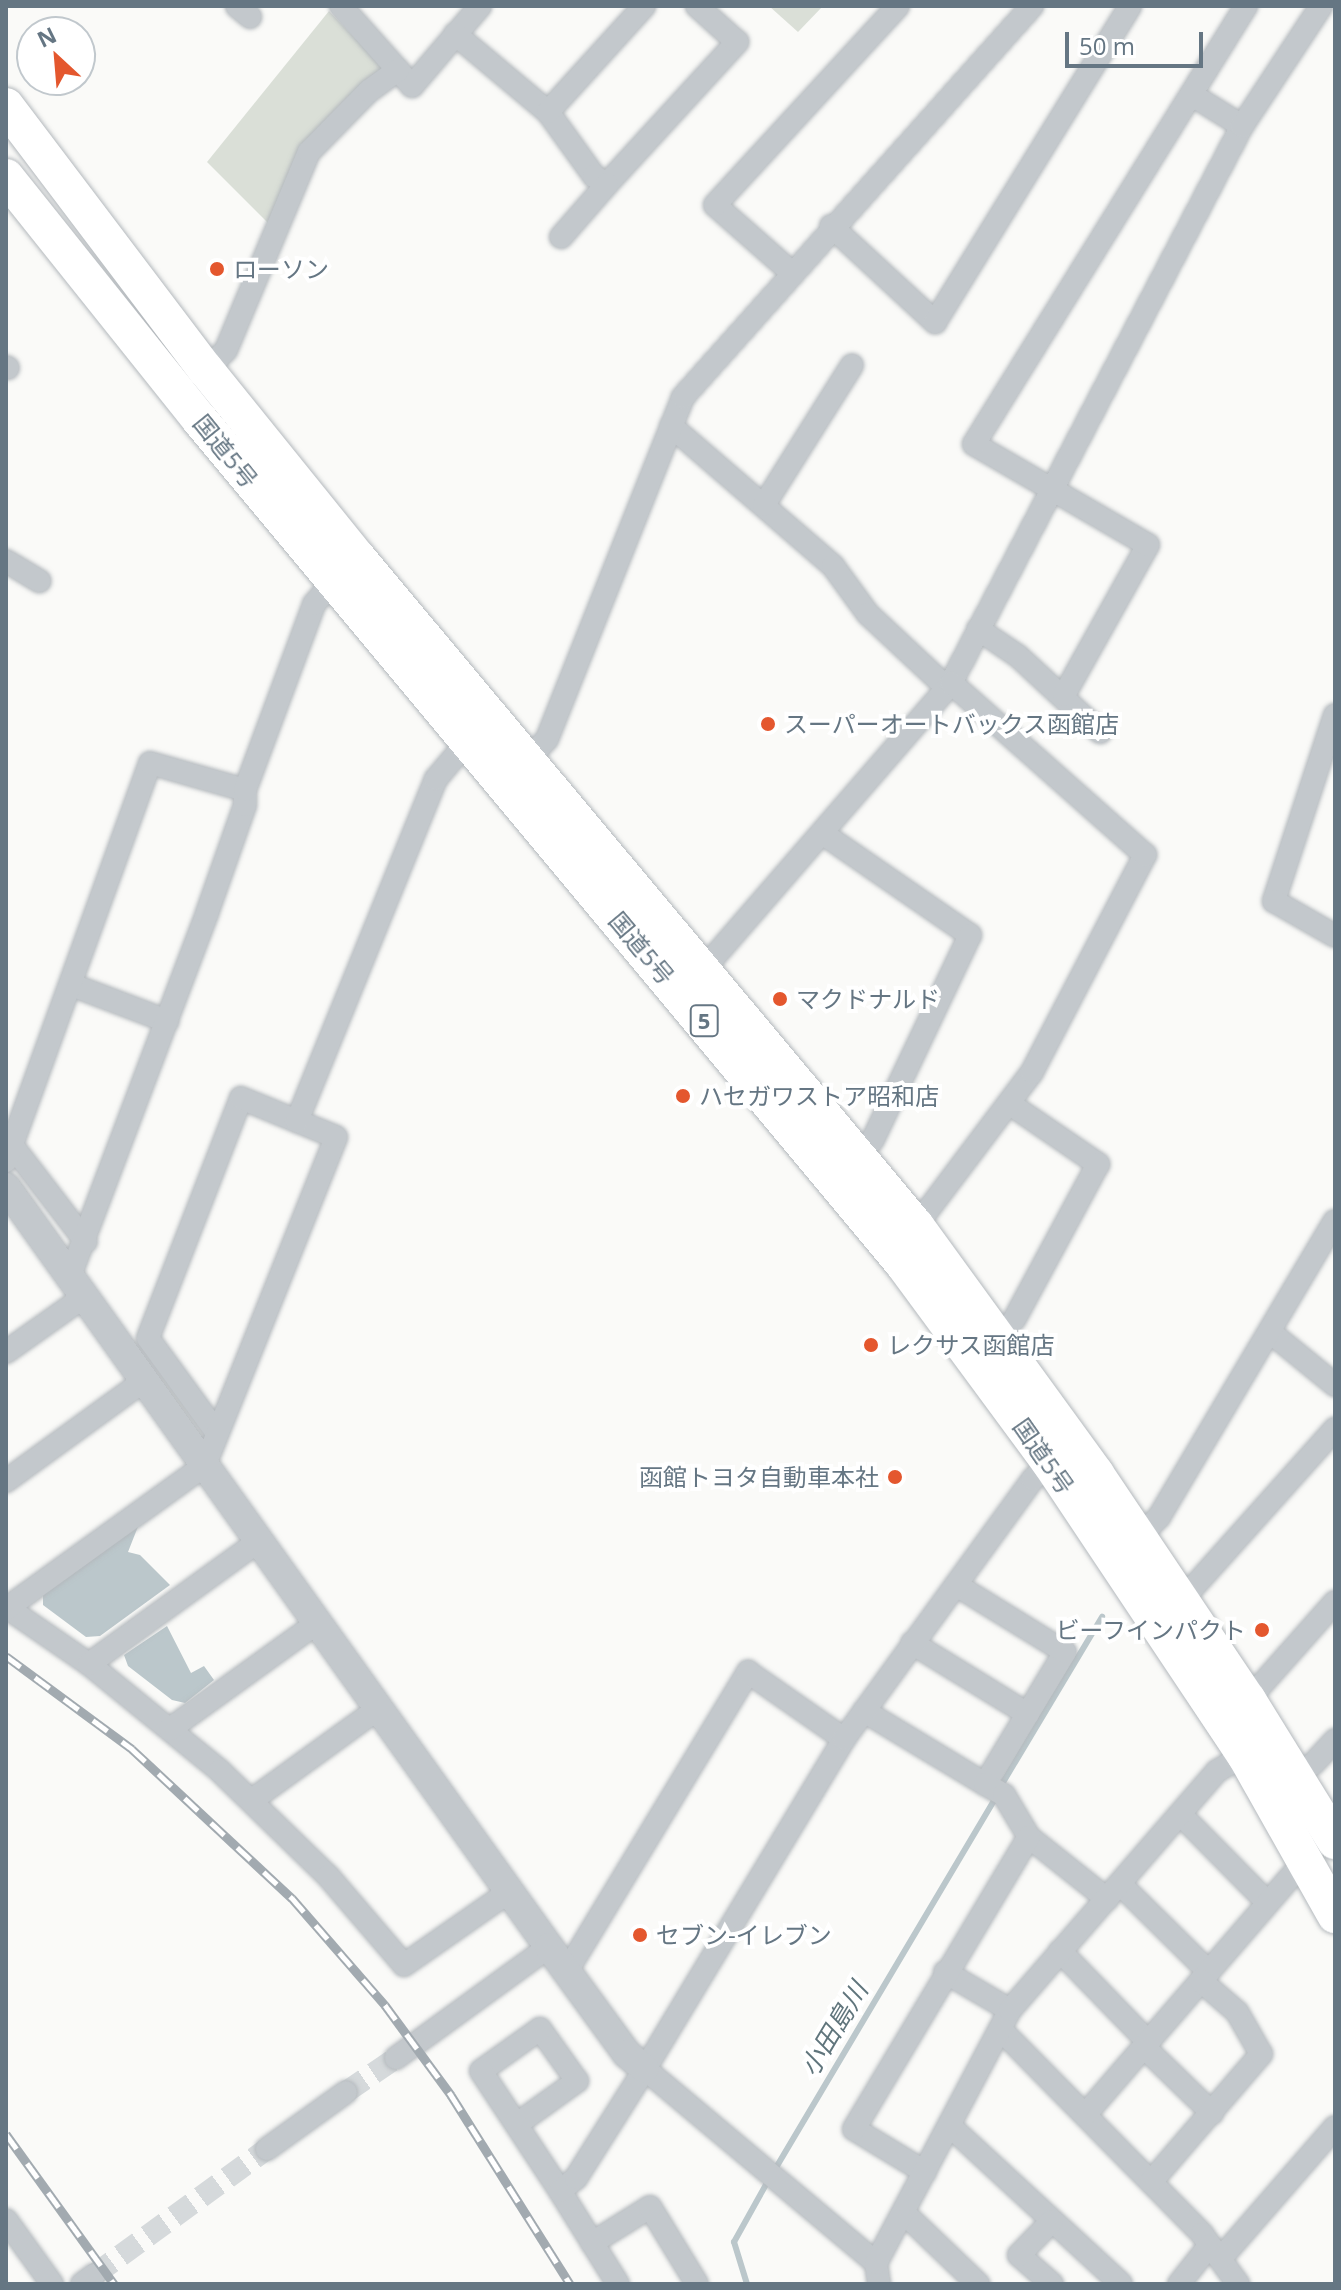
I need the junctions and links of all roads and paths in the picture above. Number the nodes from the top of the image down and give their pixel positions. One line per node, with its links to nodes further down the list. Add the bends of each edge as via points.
1 (341, 6): 11 (street)
2 (480, 6): 10 (street)
3 (644, 6): 14 (street)
4 (697, 6): 18 (street, via 737,42)
5 (898, 6): 22 (street, via 715,205)
6 (1032, 6): 20 (street)
7 (1130, 6): 20 (street, via 935,322)
8 (1246, 6): 12 (street)
9 (1321, 6): 15 (street)
10 (455, 34): 11 (street, via 412,86); 14 (street)
11 (398, 70): 24 (street, via 369,91 309,152 226,350)
12 (1192, 95): 15 (street); 26 (street, via 974,444)
13 (6, 106): 17 (highway, 国道5号 / 5)
14 (548, 112): 18 (street, via 594,176)
15 (1242, 126): 26 (street)
16 (6, 159): 19 (highway, 国道5号)
17 (51, 166): 19 (street); 24 (highway, 国道5号 / 5)
18 (607, 184): 21 (street)
19 (10, 191): 29 (highway, 国道5号 / 5)
20 (831, 226): 22 (street)
21 (561, 237)
22 (791, 272): 25 (street, via 683,397)
23 (852, 365): 27 (street)
24 (206, 370): 29 (highway, 国道5号 / 5)
25 (671, 426): 27 (street); 37 (street, via 547,739)
26 (1051, 492): 31 (street); 33 (street, via 1148,545)
27 (764, 505): 32 (street, via 833,566 868,614)
28 (6, 561): 30 (street)
29 (345, 569): 36 (highway, 国道5号 / 5); 37 (highway, 国道5号 / 5); 38 (street, via 314,604)
30 (39, 581)
31 (978, 629): 32 (street); 33 (street)
32 (949, 686): 39 (street); 44 (street, via 1145,855 1064,1019)
33 (1064, 695): 35 (street)
34 (1335, 715): 40 (street, via 1274,901)
35 (1100, 732)
36 (467, 742): 41 (highway, 国道5号 / 5); 45 (street, via 436,779)
37 (526, 761): 41 (highway, 国道5号 / 5)
38 (245, 790): 42 (street, via 150,763); 43 (street, via 245,805)
39 (822, 833): 41 (street); 46 (street, via 970,935)
40 (1335, 936)
41 (690, 983): 50 (highway, 国道5号 / 5); 62 (highway, 国道5号 / 5, via 904,1265)
42 (72, 985): 43 (street); 47 (street)
43 (167, 1021): 51 (street)
44 (1010, 1104): 50 (street); 54 (street, via 1098,1164)
45 (297, 1121): 56 (street, via 241,1098); 61 (street, via 336,1137)
46 (872, 1141)
47 (10, 1155): 51 (street)
48 (10, 1203): 53 (street)
49 (1335, 1221): 52 (street)
50 (916, 1226): 62 (highway, 国道5号 / 5)
51 (86, 1242): 53 (street)
52 (1327, 1254): 55 (street)
53 (77, 1286): 57 (street); 58 (street)
54 (1014, 1320)
55 (1270, 1332): 59 (street); 66 (street, via 1159,1517)
56 (148, 1338): 58 (street); 61 (street)
57 (6, 1352)
58 (140, 1372): 63 (street); 64 (street)
59 (1335, 1385)
60 (1335, 1429): 68 (street)
61 (217, 1433): 63 (street)
62 (1062, 1452): 66 (highway, 国道5号 / 5); 67 (street)
63 (205, 1465): 65 (street); 70 (street)
64 (6, 1481)
65 (259, 1541): 71 (street); 73 (street)
66 (1127, 1549): 68 (highway, 国道5号 / 5); 81 (highway, 国道5号 / 5)
67 (956, 1585): 72 (street); 77 (street, via 1065,1652)
68 (1181, 1601): 74 (highway, 国道5号 / 5)
69 (1335, 1602): 74 (street)
70 (6, 1607): 73 (street)
71 (317, 1623): 75 (street); 78 (street)
72 (912, 1643): 76 (street); 77 (street)
73 (89, 1664): 78 (street)
74 (1248, 1700): 87 (highway, 国道5号 / 5)
75 (379, 1708): 84 (street); 89 (street)
76 (864, 1711): 79 (street); 83 (street)
77 (1028, 1714): 83 (street)
78 (170, 1729): 84 (street)
79 (844, 1739): 95 (street, via 748,1672); 101 (street)
80 (1335, 1740): 82 (street)
81 (1245, 1755): 85 (street, via 1217,1771); 92 (highway, 国道5号 / 5)
82 (1313, 1764)
83 (985, 1784): 86 (street, via 1004,1795)
84 (252, 1800): 89 (street, via 404,1965)
85 (1180, 1814): 90 (street); 91 (street)
86 (1029, 1837): 90 (street); 96 (street)
87 (1335, 1841)
88 (1291, 1876): 91 (street)
89 (510, 1891): 93 (street)
90 (1114, 1892): 94 (street); 97 (street)
91 (1267, 1902): 97 (street)
92 (1335, 1915)
93 (549, 1947): 95 (street); 100 (street)
94 (1060, 1951): 98 (street); 99 (street)
95 (567, 1971): 101 (street, via 627,2054)
96 (945, 1972): 98 (street); 109 (street, via 854,2129)
97 (1205, 1976): 99 (street); 103 (street, via 1237,2012 1261,2054)
98 (1005, 2020): 104 (street); 106 (street)
99 (1147, 2045): 103 (street); 104 (street)
100 (396, 2058)
101 (645, 2069): 111 (street, via 576,2178); 117 (street, via 773,2172)
102 (346, 2092): 108 (street)
103 (1212, 2113): 110 (street)
104 (1085, 2115): 110 (street)
105 (517, 2124): 111 (street)
106 (951, 2127): 109 (street); 113 (street)
107 (1335, 2127): 116 (street)
108 (267, 2149)
109 (925, 2172): 112 (street)
110 (1151, 2182): 116 (street)
111 (560, 2191): 115 (street)
112 (904, 2213): 117 (street); 121 (street)
113 (1052, 2221): 122 (street, via 1019,2255); 123 (street)
114 (9, 2233): 118 (street)
115 (592, 2243): 119 (street); 120 (street, via 650,2207)
116 (1216, 2252): 124 (street); 125 (street)
117 (878, 2274)
118 (52, 2284)
119 (618, 2284)
120 (697, 2284)
121 (978, 2284)
122 (1052, 2284)
123 (1121, 2284)
124 (1179, 2284)
125 (1238, 2284)

